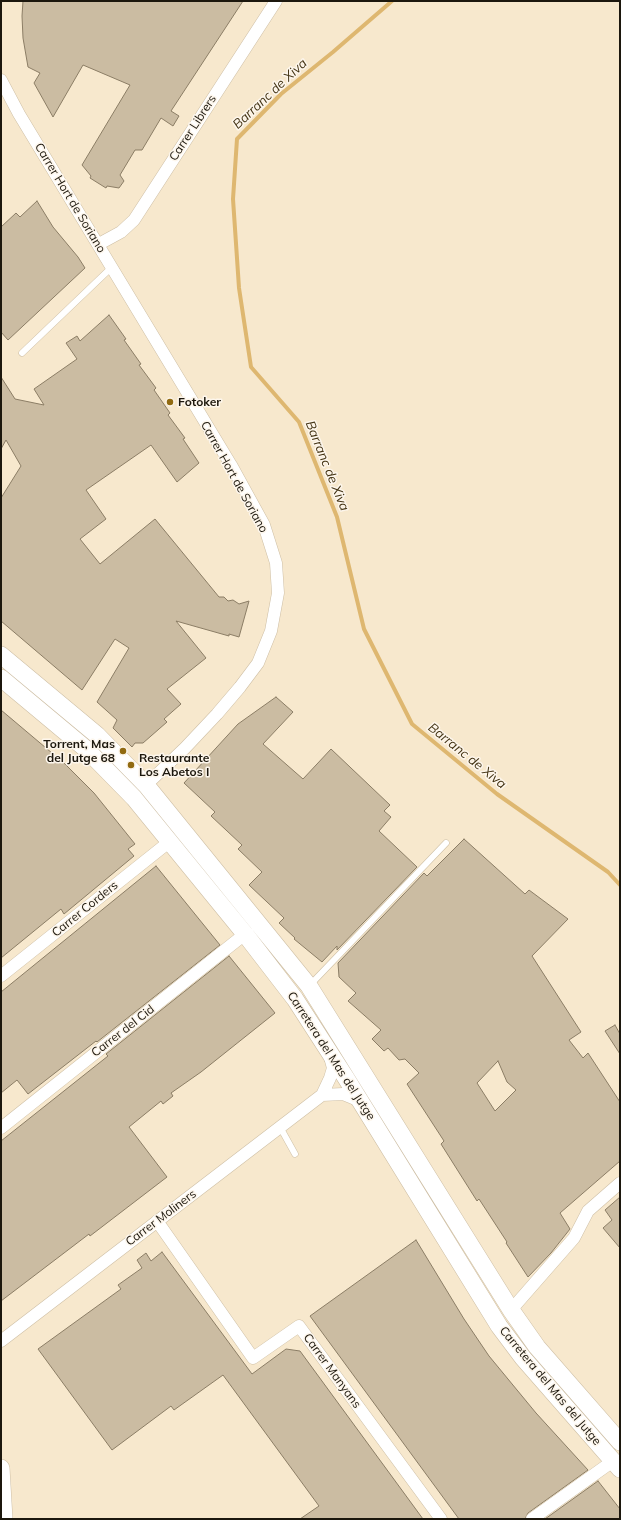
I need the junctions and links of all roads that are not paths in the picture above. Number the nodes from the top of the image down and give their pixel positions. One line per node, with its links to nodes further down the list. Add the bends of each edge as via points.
1 (276, 1): 3 (street, Carrer Librers, via 134,220 121,232)
2 (1, 80): 3 (street, Carrer Hort de Soriano)
3 (99, 244): 4 (street, Carrer Hort de Soriano)
4 (112, 267): 5 (lane); 8 (street, Carrer Hort de Soriano, via 231,465 264,525 276,563 278,594 271,631 258,663 217,714)
5 (22, 353)
6 (1, 655): 8 (street, Carretera del Mas del Jutge, via 97,735)
7 (1, 678): 9 (street, Carretera del Mas del Jutge, via 86,750 134,798)
8 (146, 785): 13 (street, Carretera del Mas del Jutge)
9 (169, 842): 11 (street, Carretera del Mas del Jutge); 12 (street, Carrer Corders)
10 (446, 843): 13 (lane)
11 (245, 934): 14 (street, Carretera del Mas del Jutge, via 295,999); 18 (street, Carrer del Cid)
12 (1, 976)
13 (308, 986): 22 (street, Carretera del Mas del Jutge)
14 (329, 1051): 15 (street, Carrer Moliners, via 333,1068 328,1086); 16 (street, Carretera del Mas del Jutge)
15 (322, 1095): 16 (street, via 343,1094); 17 (street, Carrer Moliners)
16 (360, 1101): 25 (street, Carretera del Mas del Jutge, via 499,1326 523,1358)
17 (280, 1127): 19 (lane); 21 (street, Carrer Moliners)
18 (1, 1128)
19 (295, 1154)
20 (620, 1183): 22 (street, via 588,1211 574,1238)
21 (157, 1221): 23 (street, Carrer Moliners); 28 (street, Carrer Manyans, via 253,1358 299,1326)
22 (511, 1310): 24 (street, Carretera del Mas del Jutge, via 537,1347)
23 (1, 1341)
24 (620, 1442)
25 (617, 1465): 29 (street)
26 (1, 1468): 27 (street)
27 (4, 1519)
28 (441, 1519)
29 (532, 1519)

